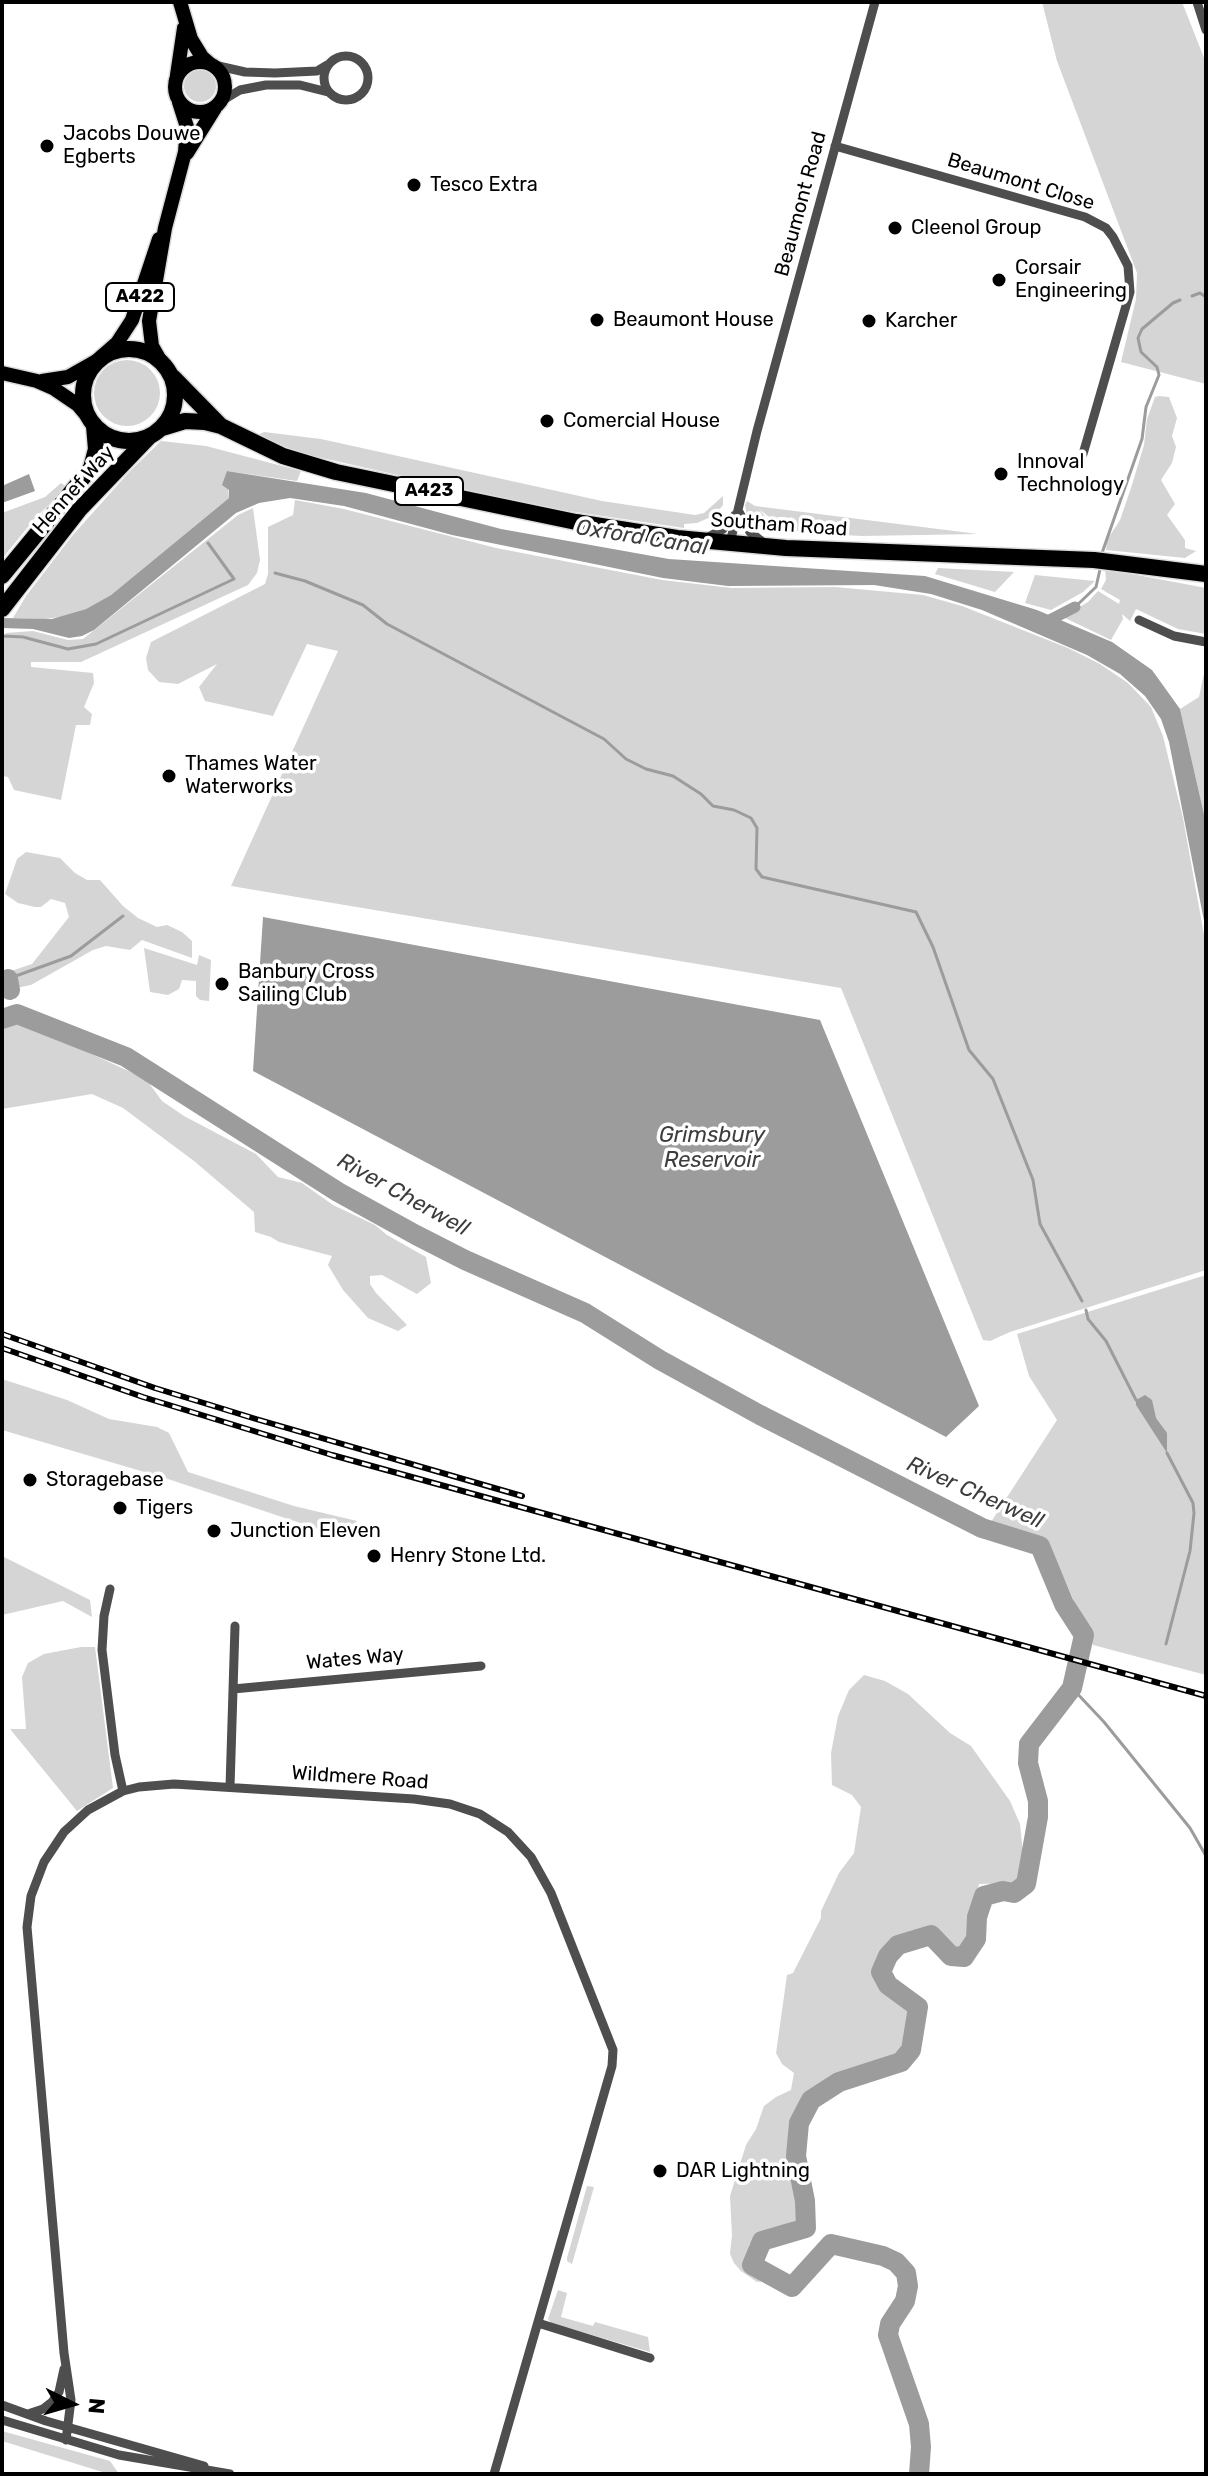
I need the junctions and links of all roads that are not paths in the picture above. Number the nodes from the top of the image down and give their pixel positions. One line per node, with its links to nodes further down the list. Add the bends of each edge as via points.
1 (180, 2): 4 (main road)
2 (875, 2): 12 (street, Beaumont Road)
3 (1197, 2): 5 (street)
4 (184, 21): 6 (main road, via 198,52); 8 (main road)
5 (1206, 30)
6 (212, 64): 7 (street, via 266,73 309,72); 8 (main road, via 193,62); 11 (main road, via 225,82)
7 (327, 65): 9 (street, via 323,78); 9 (street, via 354,57 365,66 368,80 354,99 340,100)
8 (176, 79): 10 (main road)
9 (328, 92): 11 (street, via 266,85 240,90)
10 (179, 102): 11 (main road, via 200,113); 13 (main road, A422, via 187,127)
11 (218, 105): 13 (main road, A422)
12 (835, 146): 23 (street, Beaumont Close, via 1085,217 1106,228 1128,266 1130,292); 24 (street, Beaumont Road)
13 (184, 161): 14 (main road, A422)
14 (165, 228): 15 (main road, A422, via 132,320); 16 (main road, A422, via 149,321 152,346)
15 (100, 359): 16 (highway, via 126,348); 19 (main road, via 68,377); 20 (highway, via 83,393)
16 (161, 362): 18 (highway)
17 (2, 373): 19 (main road)
18 (171, 376): 21 (highway, Southam Road / A423); 22 (highway, via 173,409)
19 (37, 381): 20 (main road, via 66,396)
20 (91, 421): 22 (highway, via 114,439 138,440); 29 (highway, Hennef Way, via 96,449 91,468)
21 (221, 426): 22 (highway, Southam Road / A423, via 185,421); 25 (highway, Southam Road / A423, via 283,456 336,472 576,522)
22 (155, 432): 30 (highway, Hennef Way, via 79,510)
23 (1083, 454)
24 (738, 508): 25 (street, via 723,529); 26 (street, Beaumont Road); 27 (street, via 750,532)
25 (701, 540): 26 (highway, Southam Road / A423)
26 (730, 543): 27 (highway, Southam Road / A423)
27 (774, 547): 28 (highway, Southam Road / A423, via 1102,560)
28 (1206, 574)
29 (2, 576)
30 (3, 608)
31 (1139, 620): 32 (street, via 1174,636)
32 (1206, 642)
33 (110, 1589): 38 (street, via 102,1650)
34 (235, 1626): 36 (street)
35 (481, 1666): 36 (street, Wates Way)
36 (233, 1689): 37 (street)
37 (230, 1787): 38 (street, Wildmere Road, via 166,1784); 39 (street, Wildmere Road, via 450,1804 480,1814 508,1832 540,1872 609,2037 613,2059)
38 (123, 1791): 40 (street, Wildmere Road, via 88,1810 64,1832 40,1870 28,1913)
39 (538, 2323): 41 (street); 49 (street, Wildmere Road)
40 (64, 2353): 43 (street, Wildmere Road, via 59,2392 43,2409); 45 (street, Wildmere Road)
41 (650, 2358)
42 (2, 2405): 43 (street)
43 (28, 2414): 45 (street)
44 (2, 2420): 46 (street)
45 (69, 2427): 46 (street, Wildmere Road); 47 (street)
46 (66, 2440): 47 (street, via 146,2461)
47 (214, 2470): 48 (street)
48 (230, 2474)
49 (494, 2474)

